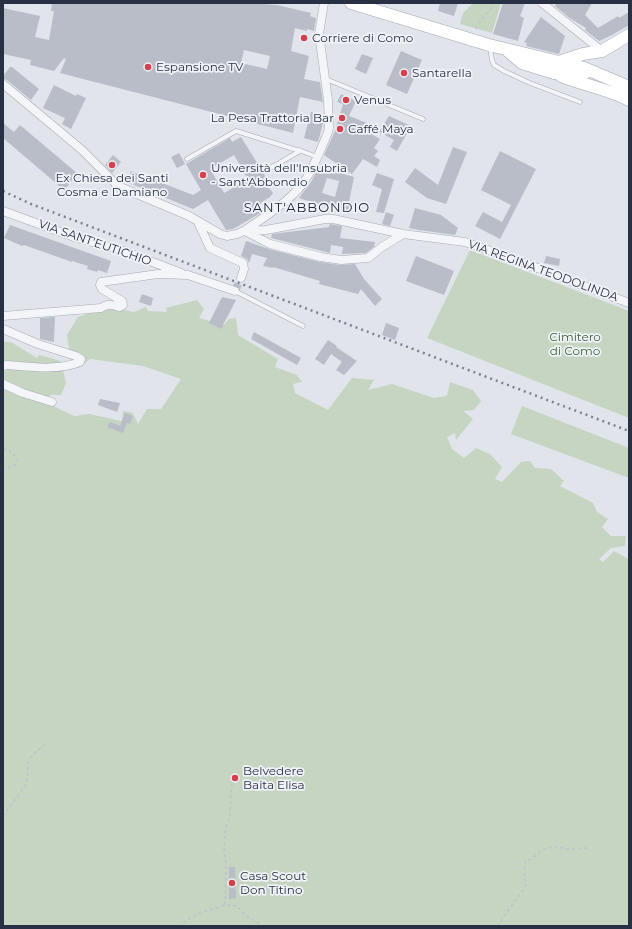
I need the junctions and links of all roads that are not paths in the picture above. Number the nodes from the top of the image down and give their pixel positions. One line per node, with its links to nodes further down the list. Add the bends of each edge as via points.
1 (324, 3): 9 (street, via 319,34)
2 (351, 3): 5 (main road)
3 (542, 3): 6 (street)
4 (629, 35): 6 (main road)
5 (489, 45): 7 (main road); 14 (lane, via 494,65 504,72)
6 (602, 51): 7 (main road, via 583,54); 8 (main road)
7 (556, 68): 8 (main road); 12 (main road, via 577,82)
8 (594, 72): 11 (main road); 12 (main road)
9 (326, 79): 15 (lane); 17 (street, via 329,128)
10 (3, 84): 21 (street, via 82,150 118,186)
11 (629, 87)
12 (604, 90): 13 (main road)
13 (629, 100)
14 (580, 102)
15 (423, 119)
16 (300, 151): 17 (lane); 18 (lane, via 236,131); 19 (lane)
17 (317, 157): 22 (street, via 302,184 284,203)
18 (187, 159)
19 (265, 171)
20 (3, 211): 25 (street, VIA SANT'EUTICHIO, via 74,237 124,251)
21 (198, 222): 22 (street, via 227,236); 24 (street, via 210,248 243,263)
22 (244, 231): 23 (street, VIA REGINA TEODOLINDA, via 333,219); 23 (street, via 270,244 341,260 368,258)
23 (403, 234): 27 (street, VIA REGINA TEODOLINDA, via 464,242)
24 (242, 274)
25 (188, 276): 26 (street); 28 (street, via 158,274 101,282 102,289 122,301 123,305 120,307 106,304 101,308)
26 (236, 291): 29 (lane)
27 (629, 304)
28 (3, 316)
29 (303, 326)
30 (3, 329): 31 (street, via 81,359 80,362 69,366 51,368)
31 (3, 366)
32 (3, 384): 33 (street)
33 (52, 402)

